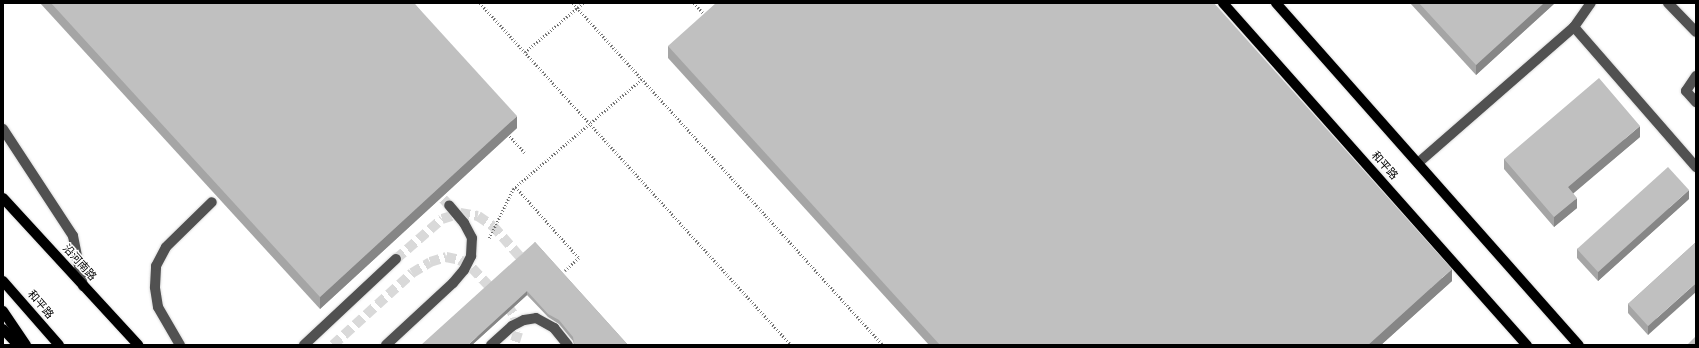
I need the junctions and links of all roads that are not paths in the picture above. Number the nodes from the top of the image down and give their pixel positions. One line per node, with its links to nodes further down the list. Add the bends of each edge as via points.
1 (1223, 3): 29 (main road, 和平路)
2 (1276, 3): 10 (main road)
3 (1591, 3): 5 (street)
4 (1668, 3): 6 (street)
5 (1574, 27): 10 (street); 11 (street)
6 (1696, 32)
7 (1696, 76): 8 (street, via 1686,92)
8 (1696, 102)
9 (3, 129): 17 (street, via 73,236)
10 (1418, 163): 30 (main road)
11 (1696, 167)
12 (3, 198): 17 (main road, 沿河南路)
13 (212, 202): 24 (street, via 166,247 156,266 155,287 158,306)
14 (449, 205): 26 (street, via 464,223 472,238 471,256 453,283)
15 (396, 258): 25 (street)
16 (3, 281): 22 (main road, 和平路)
17 (83, 286): 23 (main road, 沿河南路)
18 (3, 311): 21 (main road)
19 (3, 329): 20 (main road)
20 (18, 345)
21 (26, 345)
22 (59, 345)
23 (138, 345)
24 (180, 345)
25 (304, 345)
26 (386, 345)
27 (491, 345): 28 (street, via 512,326 536,318 554,328)
28 (568, 345)
29 (1527, 345)
30 (1579, 345)

